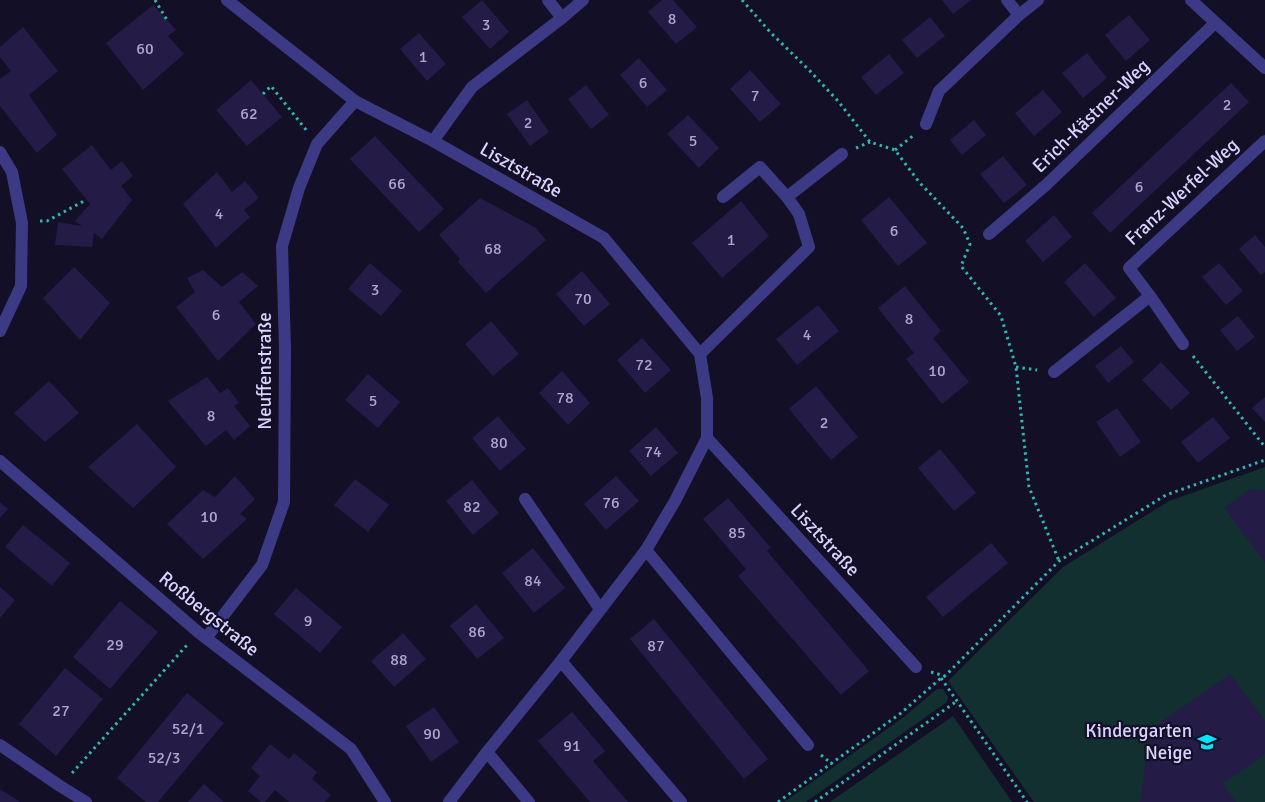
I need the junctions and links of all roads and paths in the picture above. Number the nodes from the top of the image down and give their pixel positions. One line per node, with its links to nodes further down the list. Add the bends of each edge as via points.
1 (155, 0): 11 (path)
2 (226, 0): 15 (street, Lisztstraße)
3 (548, 0): 10 (street)
4 (583, 0): 10 (street)
5 (742, 0): 20 (path, via 838,101 870,142)
6 (1007, 0): 9 (street)
7 (1038, 0): 9 (street)
8 (1191, 0): 12 (street)
9 (1019, 15): 16 (street, via 939,91)
10 (562, 18): 17 (street, via 472,87)
11 (167, 20)
12 (1215, 23): 13 (street); 27 (street, Erich-Kästner-Weg)
13 (1265, 68)
14 (263, 94): 19 (path, via 271,86)
15 (355, 101): 17 (street, Lisztstraße); 19 (street, Neuffenstraße)
16 (926, 124): 20 (path)
17 (433, 141): 31 (street, Lisztstraße, via 604,238)
18 (1265, 141): 28 (street, Franz-Werfel-Weg, via 1129,268)
19 (317, 144): 41 (street, Neuffenstraße, via 299,188 282,246 284,502 262,565)
20 (895, 150): 39 (path, via 919,182 963,228 970,244 961,266 1001,316 1016,367 1029,487)
21 (0, 152): 26 (street, via 12,172)
22 (842, 154): 24 (street)
23 (723, 197): 24 (street, via 760,167)
24 (787, 197): 31 (street, via 799,214 809,247)
25 (84, 201): 26 (path, via 47,221)
26 (22, 223): 29 (street, via 22,286)
27 (990, 234)
28 (1150, 296): 30 (street, Franz-Werfel-Weg); 32 (street)
29 (0, 331)
30 (1184, 344): 34 (path)
31 (700, 354): 33 (street, via 707,398)
32 (1054, 372)
33 (707, 438): 38 (street); 43 (street, Lisztstraße)
34 (1265, 447)
35 (1265, 460): 39 (path, via 1166,495)
36 (0, 461): 41 (street, Roßbergstraße)
37 (524, 499): 40 (street)
38 (646, 550): 40 (street); 46 (street)
39 (1059, 562): 44 (path)
40 (600, 609): 42 (street)
41 (202, 635): 49 (path); 51 (street, Roßbergstraße, via 351,749)
42 (561, 661): 48 (street); 54 (street)
43 (916, 667)
44 (940, 678): 45 (path); 55 (path, via 901,714)
45 (957, 701): 56 (path); 57 (path)
46 (808, 745)
47 (0, 746): 49 (street)
48 (486, 752): 52 (street); 53 (street)
49 (60, 786): 50 (street)
50 (86, 802)
51 (385, 802)
52 (449, 802)
53 (529, 802)
54 (681, 802)
55 (778, 802)
56 (815, 802)
57 (1027, 802)

